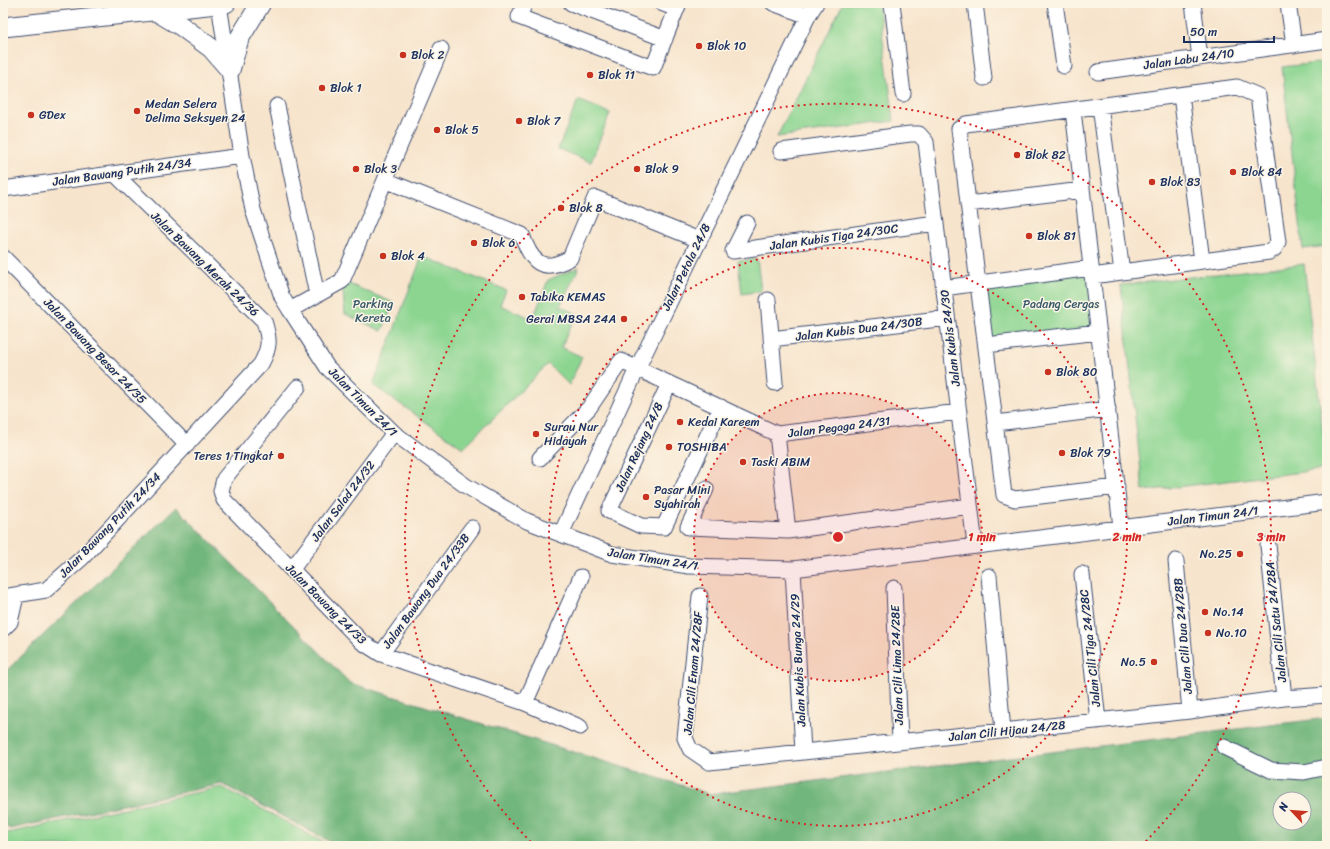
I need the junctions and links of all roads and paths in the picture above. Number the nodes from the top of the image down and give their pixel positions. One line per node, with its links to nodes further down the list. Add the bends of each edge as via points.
1 (221, 3): 14 (main road); 23 (street, Jalan Timun 24/1)
2 (261, 3): 23 (main road, via 239,39)
3 (525, 3): 17 (street, via 520,17 653,68)
4 (571, 3): 17 (street)
5 (661, 3): 13 (street)
6 (773, 3): 15 (street)
7 (816, 3): 15 (street, Jalan Petola 24/8)
8 (892, 3): 26 (street)
9 (975, 3): 25 (street)
10 (1055, 3): 22 (street)
11 (1193, 3): 21 (street)
12 (1288, 3): 19 (street)
13 (678, 6): 17 (street)
14 (156, 12): 16 (main road); 23 (main road, via 211,48)
15 (808, 16): 40 (street, Jalan Petola 24/8)
16 (3, 26)
17 (665, 39)
18 (1327, 40): 19 (street, Jalan Labu 24/10)
19 (1294, 45): 21 (street, Jalan Labu 24/10)
20 (441, 49): 34 (street)
21 (1200, 58): 24 (street, Jalan Labu 24/10)
22 (1064, 66)
23 (230, 70): 32 (street, Jalan Timun 24/1)
24 (1098, 72)
25 (984, 78)
26 (904, 94)
27 (1181, 95): 29 (street); 42 (street); 42 (street, via 1237,87 1258,96 1278,242 1269,252)
28 (277, 106): 47 (street)
29 (1100, 106): 30 (street); 44 (street)
30 (1073, 110): 36 (street); 37 (street, via 966,124 959,129)
31 (781, 151): 39 (street, Jalan Kubis 24/30, via 919,134 926,142)
32 (242, 156): 33 (street, Jalan Bawang Putih 24/34); 49 (street, Jalan Timun 24/1, via 254,210 282,296)
33 (115, 174): 35 (street, Jalan Bawang Putih 24/34); 54 (street, Jalan Bawang Merah 24/36, via 264,322 269,338 268,351)
34 (385, 180): 40 (street, via 522,235 532,259 548,266 570,258 595,198); 47 (street, via 342,281)
35 (3, 189)
36 (1082, 190): 37 (street); 43 (street)
37 (968, 204): 45 (street)
38 (747, 223): 39 (street, Jalan Kubis Tiga 24/30C, via 733,251)
39 (936, 223): 46 (street, Jalan Kubis 24/30)
40 (699, 240): 55 (street, Jalan Petola 24/8)
41 (3, 257): 65 (street, Jalan Bawang Besar 24/35)
42 (1202, 261): 44 (street)
43 (1092, 272): 44 (street); 45 (street); 51 (street)
44 (1122, 272)
45 (978, 283): 46 (street); 53 (street)
46 (943, 288): 50 (street, Jalan Kubis 24/30)
47 (317, 295): 49 (street)
48 (768, 300): 52 (street)
49 (290, 310): 63 (street, Jalan Timun 24/1, via 328,366)
50 (947, 318): 52 (street, Jalan Kubis Dua 24/30B); 61 (street, Jalan Kubis 24/30)
51 (1099, 332): 53 (street); 60 (street)
52 (771, 339): 56 (street)
53 (986, 345): 62 (street)
54 (261, 364): 65 (street, Jalan Bawang Putih 24/34)
55 (637, 369): 57 (street, Jalan Pegaga 24/31); 66 (street, Jalan Pegaga 24/31, via 621,361 589,408); 74 (street, Jalan Petola 24/8)
56 (775, 383)
57 (669, 384): 59 (street, Jalan Pegaga 24/31); 59 (street, Jalan Rejang 24/8, via 609,511 641,526 664,527)
58 (298, 386): 78 (street, Jalan Bawang 24/33, via 224,479 221,491 224,500)
59 (721, 407): 64 (street, Jalan Pegaga 24/31)
60 (1108, 410): 62 (street); 67 (street)
61 (958, 412): 64 (street, Jalan Pegaga 24/31); 70 (street, Jalan Kubis 24/30)
62 (996, 423): 67 (street, via 1004,495 1015,499)
63 (394, 433): 74 (street, Jalan Timun 24/1, via 466,486 527,521); 78 (street, Jalan Salad 24/32)
64 (776, 434): 73 (street)
65 (187, 444): 84 (street, Jalan Bawang Putih 24/34, via 82,558 51,586 46,590)
66 (540, 458)
67 (1117, 487): 71 (street)
68 (706, 489): 73 (street, via 688,527)
69 (1327, 502): 71 (street, Jalan Timun 24/1)
70 (970, 506): 73 (street); 75 (street, Jalan Kubis 24/30)
71 (1121, 527): 75 (street, Jalan Timun 24/1)
72 (472, 528): 87 (street, Jalan Bawang Dua 24/33B)
73 (788, 531)
74 (561, 534): 79 (street, Jalan Timun 24/1, via 612,554 689,566)
75 (975, 545): 79 (street, Jalan Timun 24/1)
76 (1268, 545): 89 (street, Jalan Cili Satu 24/28A)
77 (1176, 561): 91 (street, Jalan Cili Dua 24/28B)
78 (292, 569): 87 (street, Jalan Bawang 24/33, via 362,642)
79 (793, 569): 98 (street, Jalan Kubis Bunga 24/29)
80 (1082, 574): 92 (street, Jalan Cili Tiga 24/28C)
81 (989, 576): 94 (street)
82 (581, 577): 90 (street)
83 (894, 588): 95 (street, Jalan Cili Lima 24/28E)
84 (10, 596): 86 (street, via 10,622)
85 (700, 596): 97 (street, Jalan Cili Enam 24/28F, via 685,738)
86 (3, 629)
87 (381, 654): 90 (street, Jalan Bawang 24/33)
88 (1327, 695): 89 (street, Jalan Cili Hijau 24/28)
89 (1284, 698): 91 (street, Jalan Cili Hijau 24/28)
90 (525, 703): 93 (street, Jalan Bawang 24/33)
91 (1190, 711): 92 (street, Jalan Cili Hijau 24/28)
92 (1098, 721): 94 (street, Jalan Cili Hijau 24/28)
93 (580, 727)
94 (1003, 731): 95 (street, Jalan Cili Hijau 24/28)
95 (900, 742): 98 (street, Jalan Cili Hijau 24/28)
96 (1224, 747): 99 (street, via 1270,770 1304,772)
97 (690, 749): 98 (street, Jalan Cili Hijau 24/28, via 709,762)
98 (803, 752)
99 (1327, 767)

